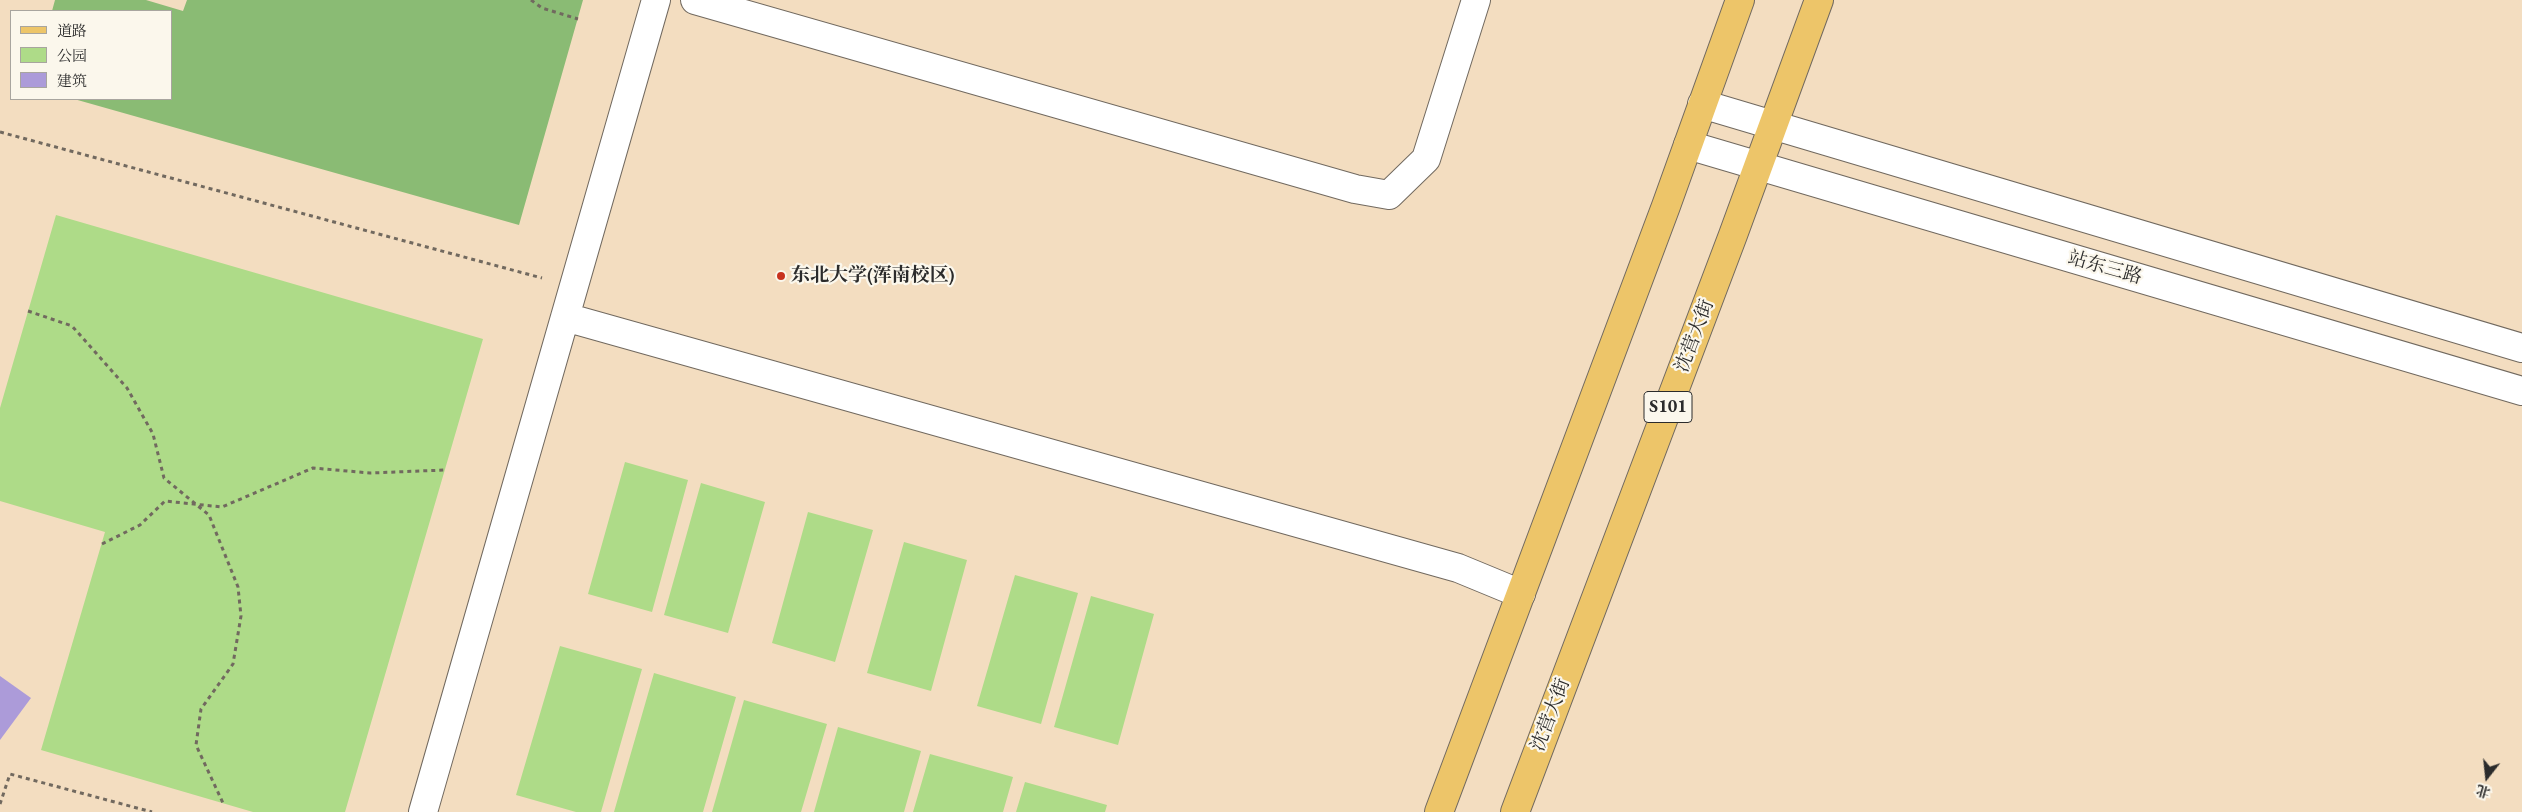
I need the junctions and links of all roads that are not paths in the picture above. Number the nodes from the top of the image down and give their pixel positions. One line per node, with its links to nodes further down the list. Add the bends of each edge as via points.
1 (656, 0): 10 (street)
2 (694, 0): 3 (street, via 1355,189 1389,194 1426,158)
3 (1476, 0)
4 (1740, 0): 6 (main road)
5 (1819, 0): 7 (main road, 沈营大街 / S101)
6 (1702, 104): 7 (street); 8 (main road)
7 (1774, 126): 9 (main road, 沈营大街 / S101); 11 (street)
8 (1688, 145): 9 (street, 站东三路); 13 (main road)
9 (1759, 166): 12 (street, 站东三路); 16 (main road, 沈营大街 / S101)
10 (565, 317): 13 (street, via 1458,568); 14 (street)
11 (2522, 348)
12 (2522, 391)
13 (1521, 594): 15 (main road)
14 (423, 812)
15 (1439, 812)
16 (1515, 812)

